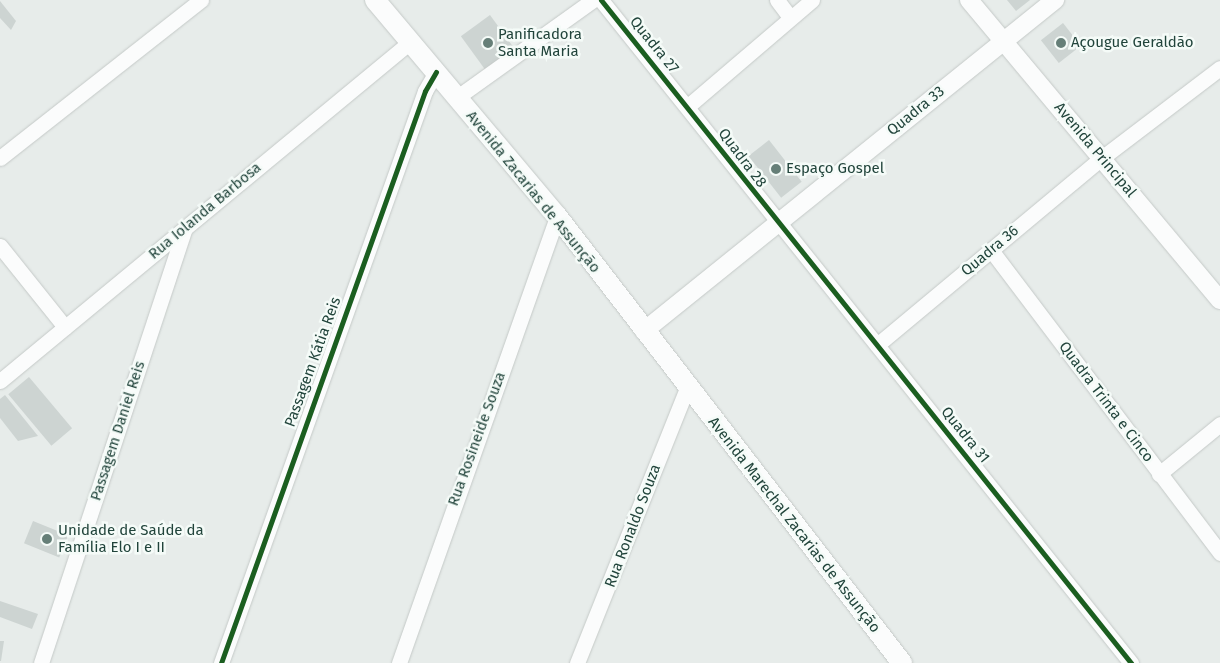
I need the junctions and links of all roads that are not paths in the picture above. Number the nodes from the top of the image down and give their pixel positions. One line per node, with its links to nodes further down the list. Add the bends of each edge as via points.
1 (201, 0): 17 (street)
2 (375, 0): 11 (main road, Avenida Zacarias de Assunção)
3 (593, 0): 14 (street)
4 (601, 0): 15 (street, Quadra 27)
5 (777, 0): 9 (street)
6 (812, 0): 9 (street)
7 (970, 0): 10 (street, Avenida Principal)
8 (1056, 0): 10 (street, Quadra 33)
9 (790, 17): 15 (street)
10 (1003, 40): 16 (street, Avenida Principal); 19 (street, Quadra 33)
11 (410, 42): 13 (main road, Avenida Zacarias de Assunção); 20 (street, Rua Iolanda Barbosa)
12 (1220, 68): 16 (street, Quadra 36)
13 (436, 72): 14 (main road, Avenida Zacarias de Assunção); 33 (street, Passagem Kátia Reis, via 425,91 408,137)
14 (456, 98): 18 (main road, Avenida Zacarias de Assunção)
15 (688, 106): 19 (street, Quadra 28)
16 (1103, 157): 22 (street, Quadra 36); 23 (street, Avenida Principal)
17 (0, 158)
18 (557, 216): 25 (main road, Avenida Zacarias de Assunção); 34 (street, Rua Rosineide Souza)
19 (777, 224): 25 (street); 26 (street, Quadra 31)
20 (186, 227): 24 (street, Rua Iolanda Barbosa); 32 (street, Passagem Daniel Reis)
21 (0, 246): 24 (street)
22 (991, 250): 26 (street, Quadra 36); 30 (street, Quadra Trinta e Cinco)
23 (1220, 300)
24 (65, 328): 27 (street, Rua Iolanda Barbosa)
25 (644, 331): 28 (main road, Avenida Zacarias de Assunção)
26 (877, 345): 37 (street, Quadra 31)
27 (0, 381)
28 (687, 388): 35 (street, Rua Ronaldo Souza); 36 (main road, Avenida Marechal Zacarias de Assunção)
29 (1220, 424): 30 (street)
30 (1159, 474): 31 (street, Quadra Trinta e Cinco)
31 (1220, 553)
32 (41, 663)
33 (221, 663)
34 (399, 663)
35 (577, 663)
36 (902, 663)
37 (1131, 663)

